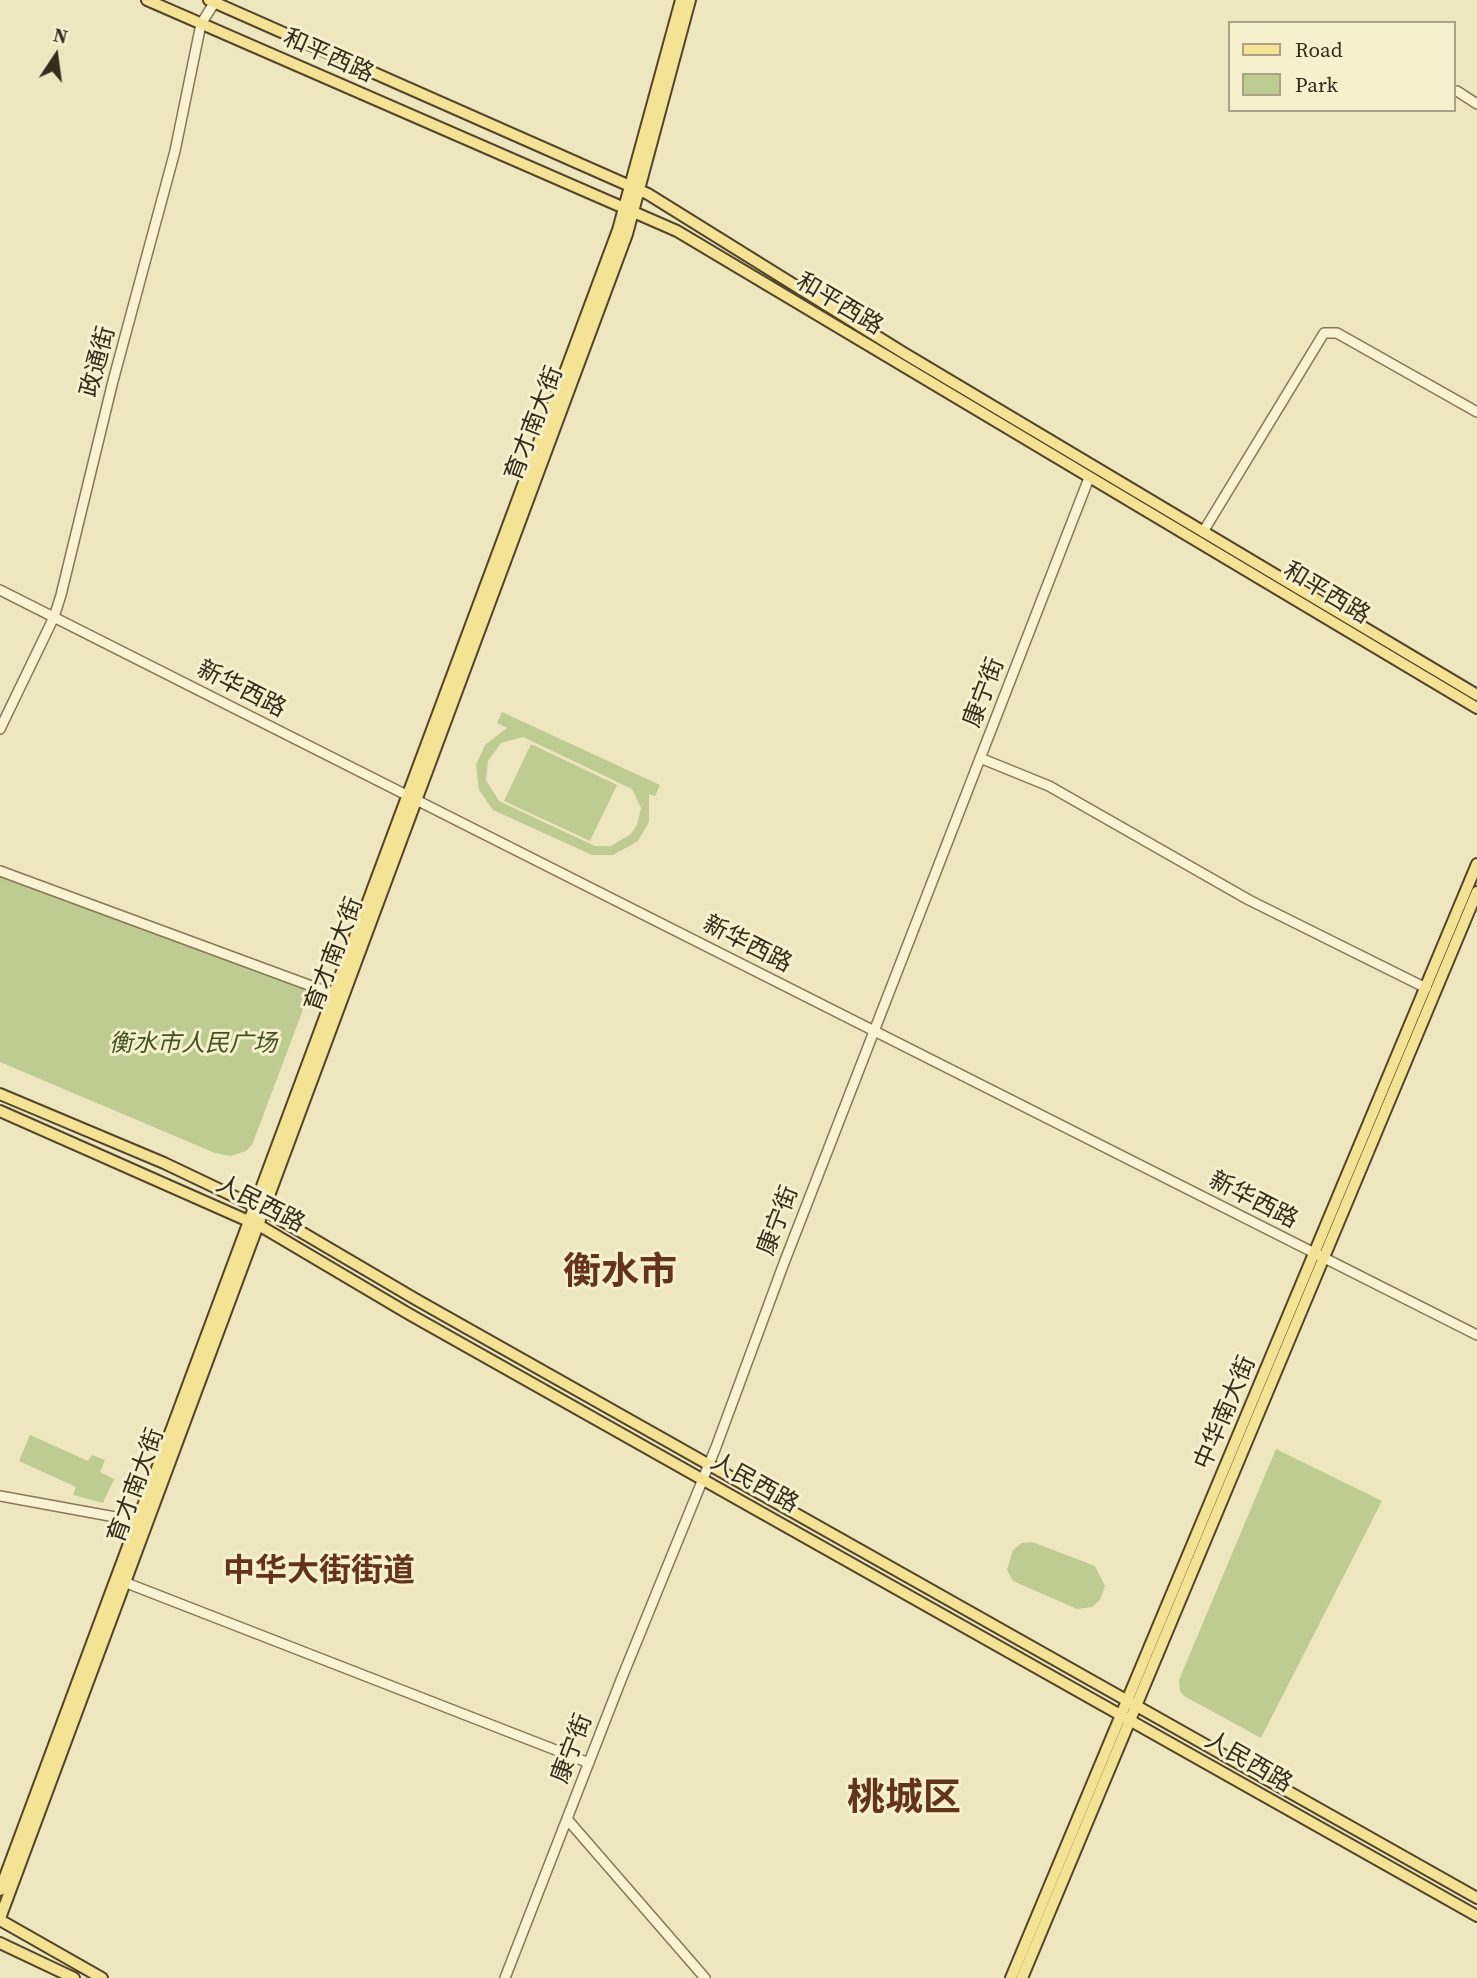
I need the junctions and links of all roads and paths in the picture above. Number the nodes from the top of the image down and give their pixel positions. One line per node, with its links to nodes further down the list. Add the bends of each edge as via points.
1 (147, 0): 5 (main road, 和平西路)
2 (681, 0): 8 (main road, 育才南大街)
3 (690, 0): 8 (main road, 育才南大街)
4 (213, 1): 5 (street, 政通街); 8 (main road, 和平西路)
5 (201, 24): 9 (main road, 和平西路); 14 (street, 政通街, via 175,151)
6 (1457, 91): 7 (street)
7 (1477, 104)
8 (636, 189): 9 (main road, 育才南大街); 12 (main road, 和平西路)
9 (630, 210): 11 (main road, 和平西路, via 677,231); 19 (main road, 育才南大街)
10 (1477, 412): 12 (street, via 1337,333 1324,332)
11 (1089, 478): 16 (main road, 和平西路); 18 (street, 康宁街)
12 (1203, 532): 15 (main road, 和平西路)
13 (0, 590): 14 (street, 新华西路)
14 (54, 617): 17 (street, 政通街); 19 (street, 新华西路)
15 (1477, 695)
16 (1477, 708)
17 (0, 729)
18 (980, 758): 23 (street, via 1049,786 1249,900); 25 (street, 康宁街)
19 (411, 797): 24 (main road, 育才南大街); 25 (street, 新华西路); 28 (main road, 育才南大街)
20 (1477, 864): 23 (main road, 中华南大街)
21 (0, 871): 24 (street)
22 (1477, 892): 30 (main road, 中华南大街)
23 (1426, 988): 30 (main road, 中华南大街)
24 (333, 994): 28 (main road, 育才南大街)
25 (874, 1031): 30 (street, 新华西路); 32 (street, 康宁街)
26 (0, 1094): 28 (main road, 人民西路)
27 (0, 1111): 29 (main road, 人民西路)
28 (258, 1208): 29 (main road, 育才南大街); 32 (main road, 人民西路)
29 (252, 1223): 33 (main road, 人民西路); 35 (main road, 育才南大街); 36 (main road, 育才南大街)
30 (1321, 1256): 31 (street, 新华西路); 37 (main road, 中华南大街)
31 (1477, 1335)
32 (709, 1465): 33 (street, 康宁街); 37 (main road, 人民西路)
33 (703, 1479): 38 (main road, 人民西路); 39 (street, 康宁街)
34 (0, 1496): 35 (street)
35 (136, 1521): 41 (main road, 育才南大街)
36 (124, 1582): 39 (street); 44 (main road, 育才南大街)
37 (1133, 1703): 38 (main road, 中华南大街); 42 (main road, 人民西路)
38 (1126, 1718): 43 (main road, 人民西路); 50 (main road, 中华南大街); 51 (main road, 中华南大街)
39 (589, 1763): 40 (street, 康宁街)
40 (567, 1819): 48 (street, 康宁街); 49 (street)
41 (0, 1891)
42 (1477, 1898)
43 (1477, 1916)
44 (0, 1919): 47 (main road)
45 (0, 1943): 46 (main road)
46 (74, 1978)
47 (102, 1978)
48 (505, 1978)
49 (705, 1978)
50 (1011, 1978)
51 (1023, 1978)

